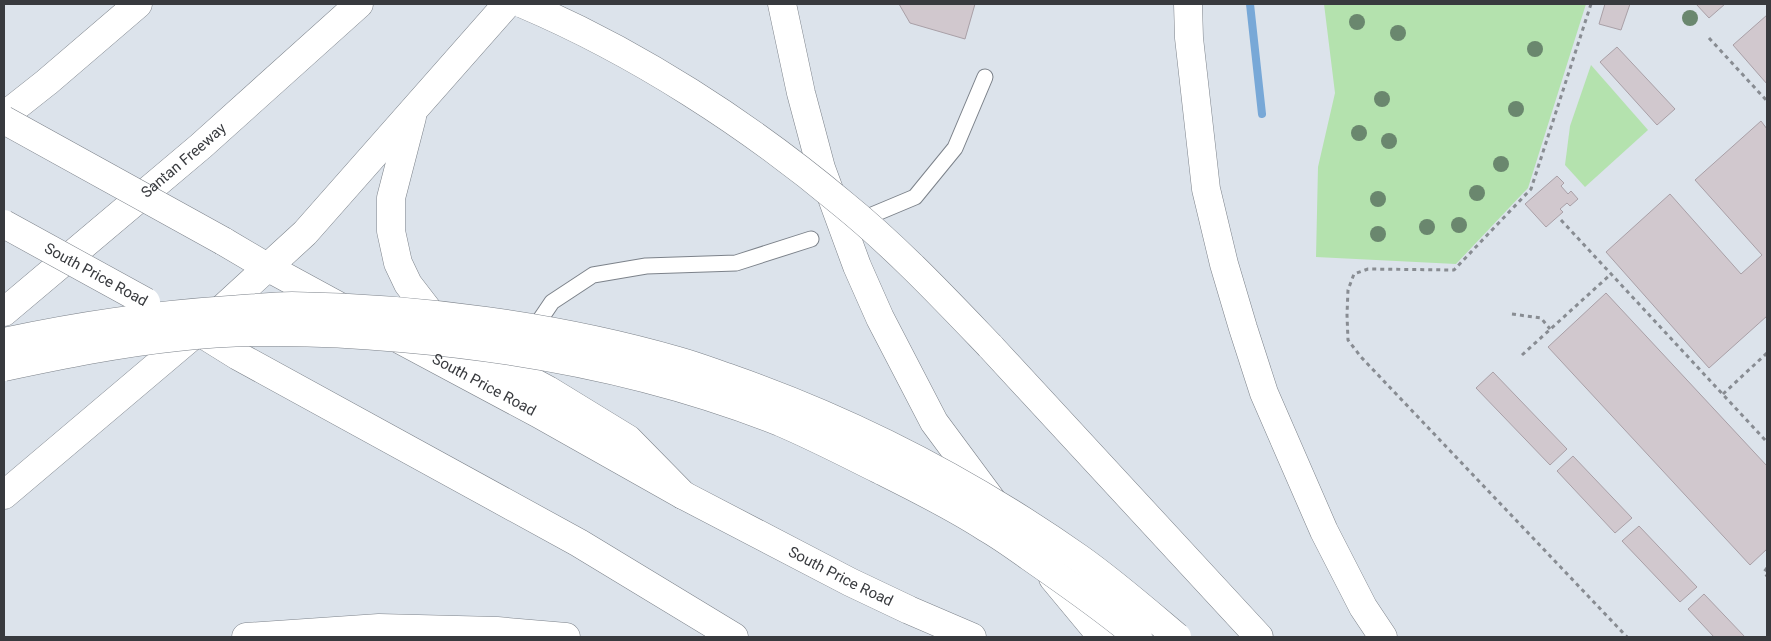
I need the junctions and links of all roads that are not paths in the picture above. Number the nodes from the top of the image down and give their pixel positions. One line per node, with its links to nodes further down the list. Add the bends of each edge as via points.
1 (138, 4): 9 (main road)
2 (359, 4): 14 (main road, Santan Freeway, via 201,146)
3 (507, 4): 8 (main road)
4 (523, 4): 28 (main road, bridge, via 586,34 721,113 857,216 910,264 990,346)
5 (782, 4): 25 (main road, bridge, via 820,168 880,318 934,422 1005,519)
6 (1188, 4): 29 (main road, via 1206,189 1240,318 1264,393 1287,448 1324,530)
7 (985, 77): 10 (lane, via 955,148 915,197)
8 (414, 112): 13 (main road, via 316,222); 18 (main road, via 391,198 391,231 398,263 408,284 435,319 464,344)
9 (4, 118): 13 (main road, South Price Road, bridge)
10 (872, 215)
11 (4, 224): 15 (main road, South Price Road, bridge)
12 (811, 239): 18 (lane, via 736,263 646,266 593,275 552,302)
13 (267, 267): 15 (main road); 20 (main road, South Price Road)
14 (4, 312)
15 (198, 331): 19 (main road); 23 (main road, South Price Road, via 579,543)
16 (4, 342): 27 (main road, bridge, via 190,312 289,306 392,310 485,322 582,337 670,359 787,398 948,476 1081,560)
17 (4, 367): 26 (main road, bridge, via 178,336 256,332 348,333 434,341 524,352 612,370 692,392 779,422 915,488 985,527 1070,584)
18 (506, 367): 20 (main road, via 628,439)
19 (4, 495)
20 (683, 495): 24 (main road, South Price Road, via 850,582)
21 (246, 637): 22 (main road, via 378,628 497,631)
22 (566, 637)
23 (734, 637)
24 (972, 637)
25 (1102, 637)
26 (1138, 637)
27 (1177, 637)
28 (1259, 637)
29 (1383, 637)

